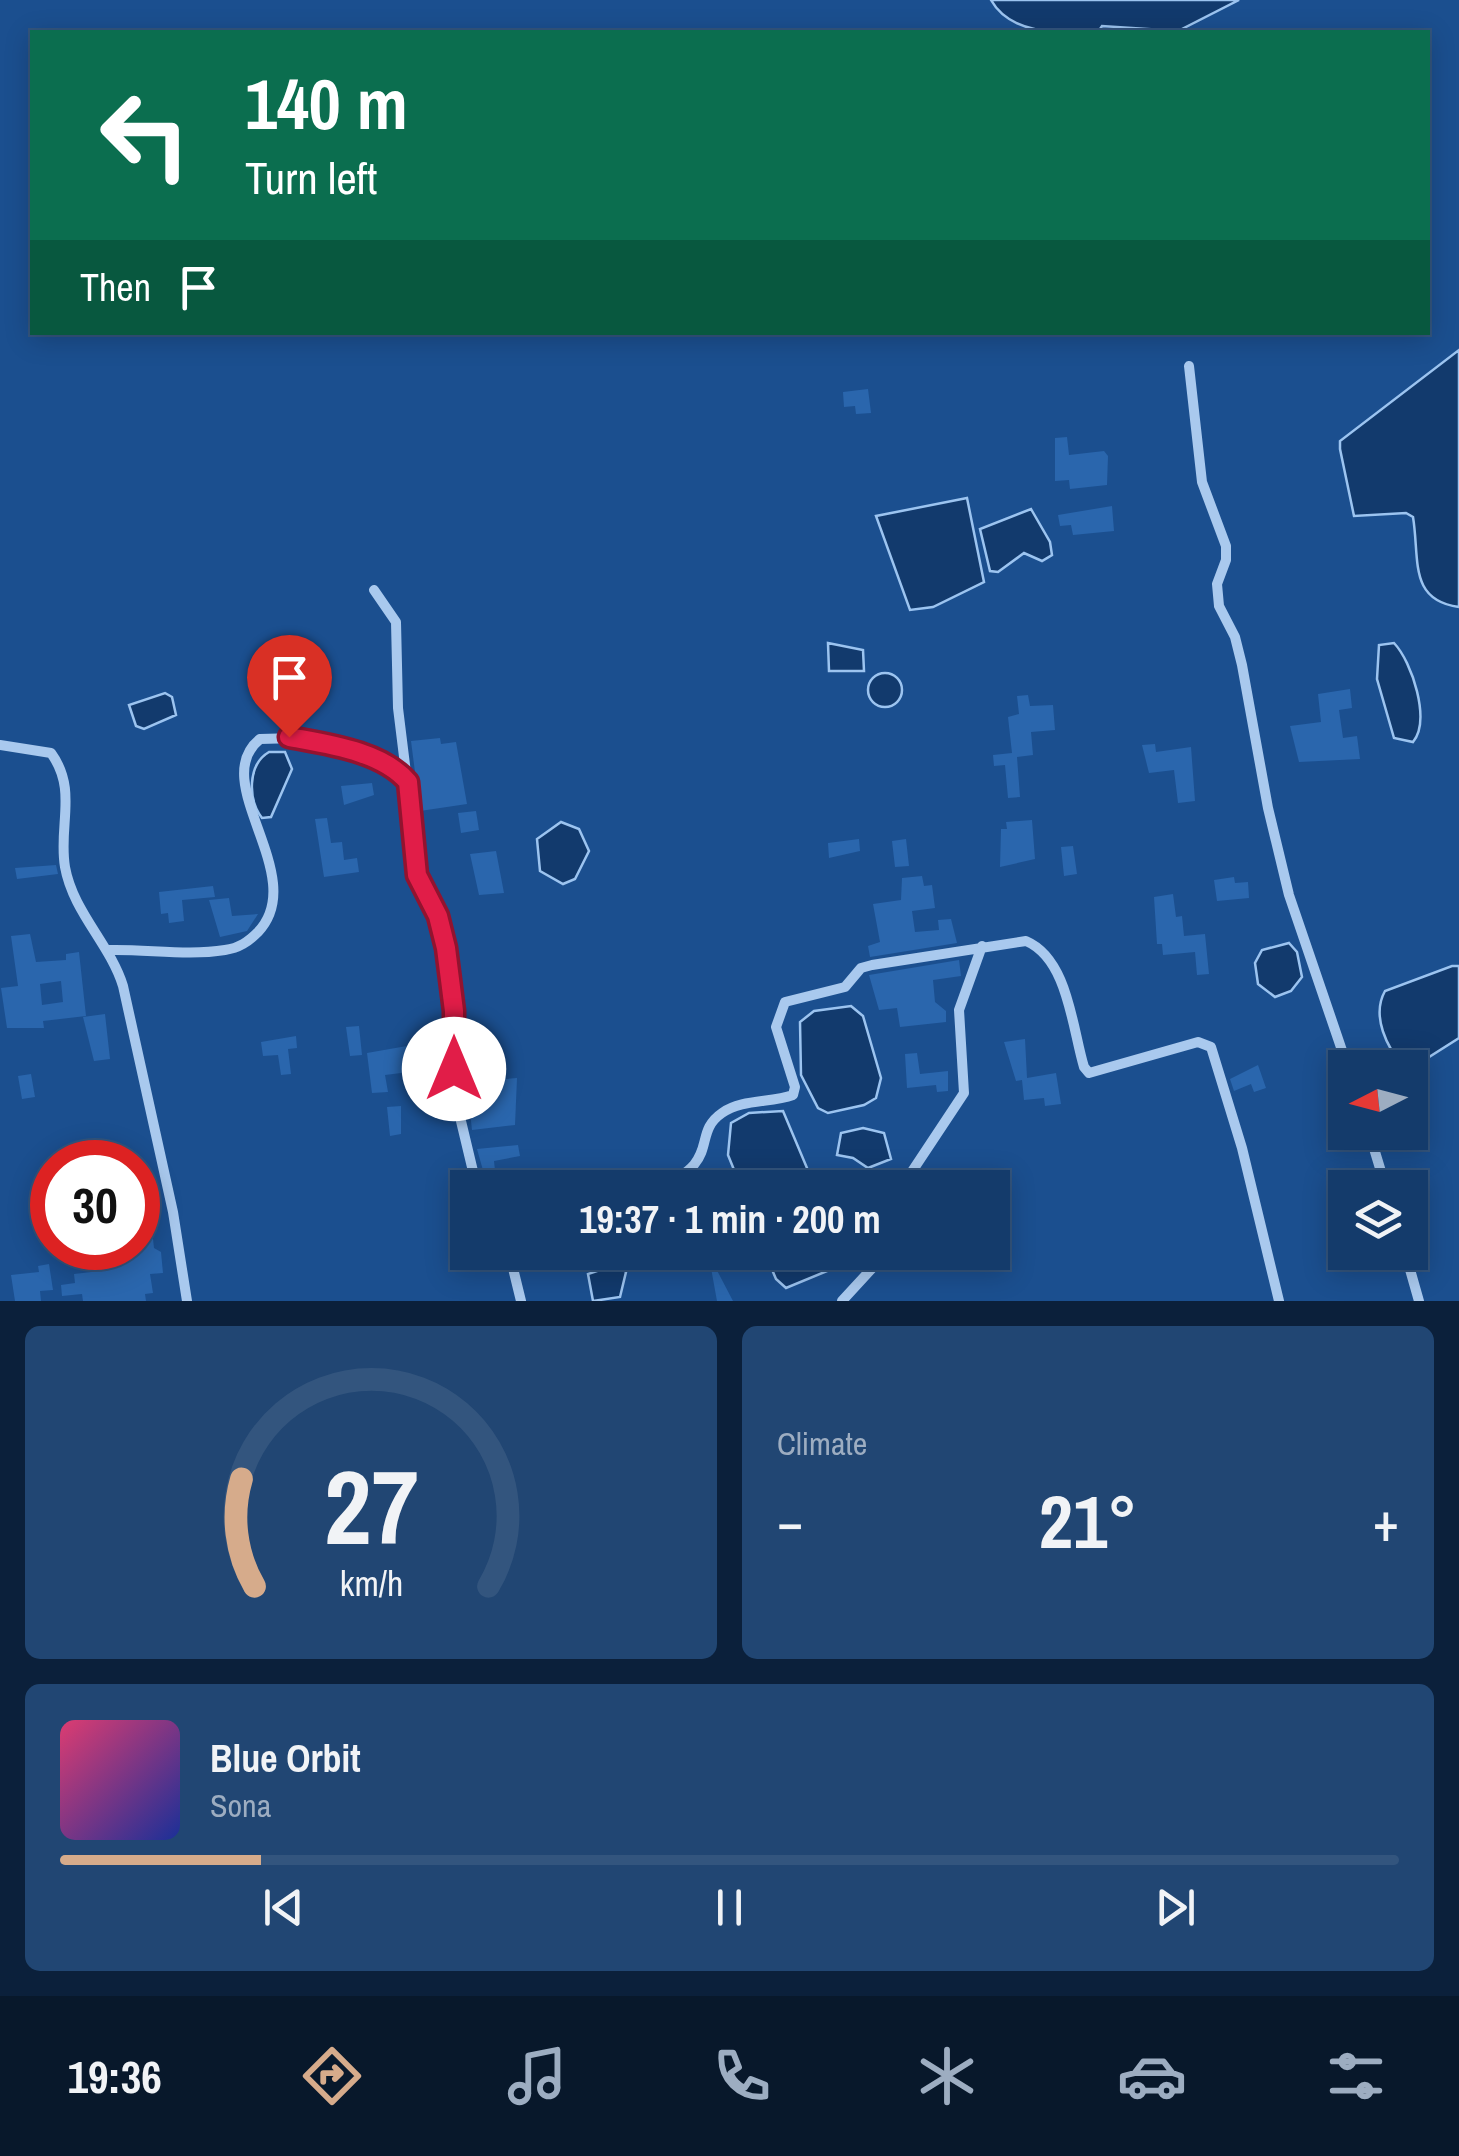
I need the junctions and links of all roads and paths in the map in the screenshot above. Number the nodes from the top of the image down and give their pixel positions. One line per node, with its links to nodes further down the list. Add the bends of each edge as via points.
1 (1189, 366): 7 (street, via 1202,482 1226,546 1219,606 1239,651 1290,894)
2 (374, 590): 4 (street, via 396,622)
3 (0, 745): 6 (street, via 51,754 59,765 67,790 66,870)
4 (408, 782): 6 (street, via 358,752 289,737 260,739 248,754 247,787 277,893 269,920 246,944 226,950); 8 (street, via 417,875 446,948 454,1096)
5 (982, 946): 9 (street, via 861,968 845,987 785,1002 776,1026 792,1095 720,1114); 10 (street, via 960,1010 964,1093); 17 (street, via 1026,941 1042,948 1055,965 1090,1074 1198,1042 1211,1048)
6 (109, 950): 14 (street, via 132,1021)
7 (1342, 1050)
8 (472, 1170)
9 (691, 1170)
10 (913, 1170)
11 (514, 1270): 15 (street)
12 (870, 1270): 16 (street)
13 (1411, 1270): 18 (street)
14 (187, 1301)
15 (522, 1301)
16 (842, 1301)
17 (1279, 1301)
18 (1420, 1301)

